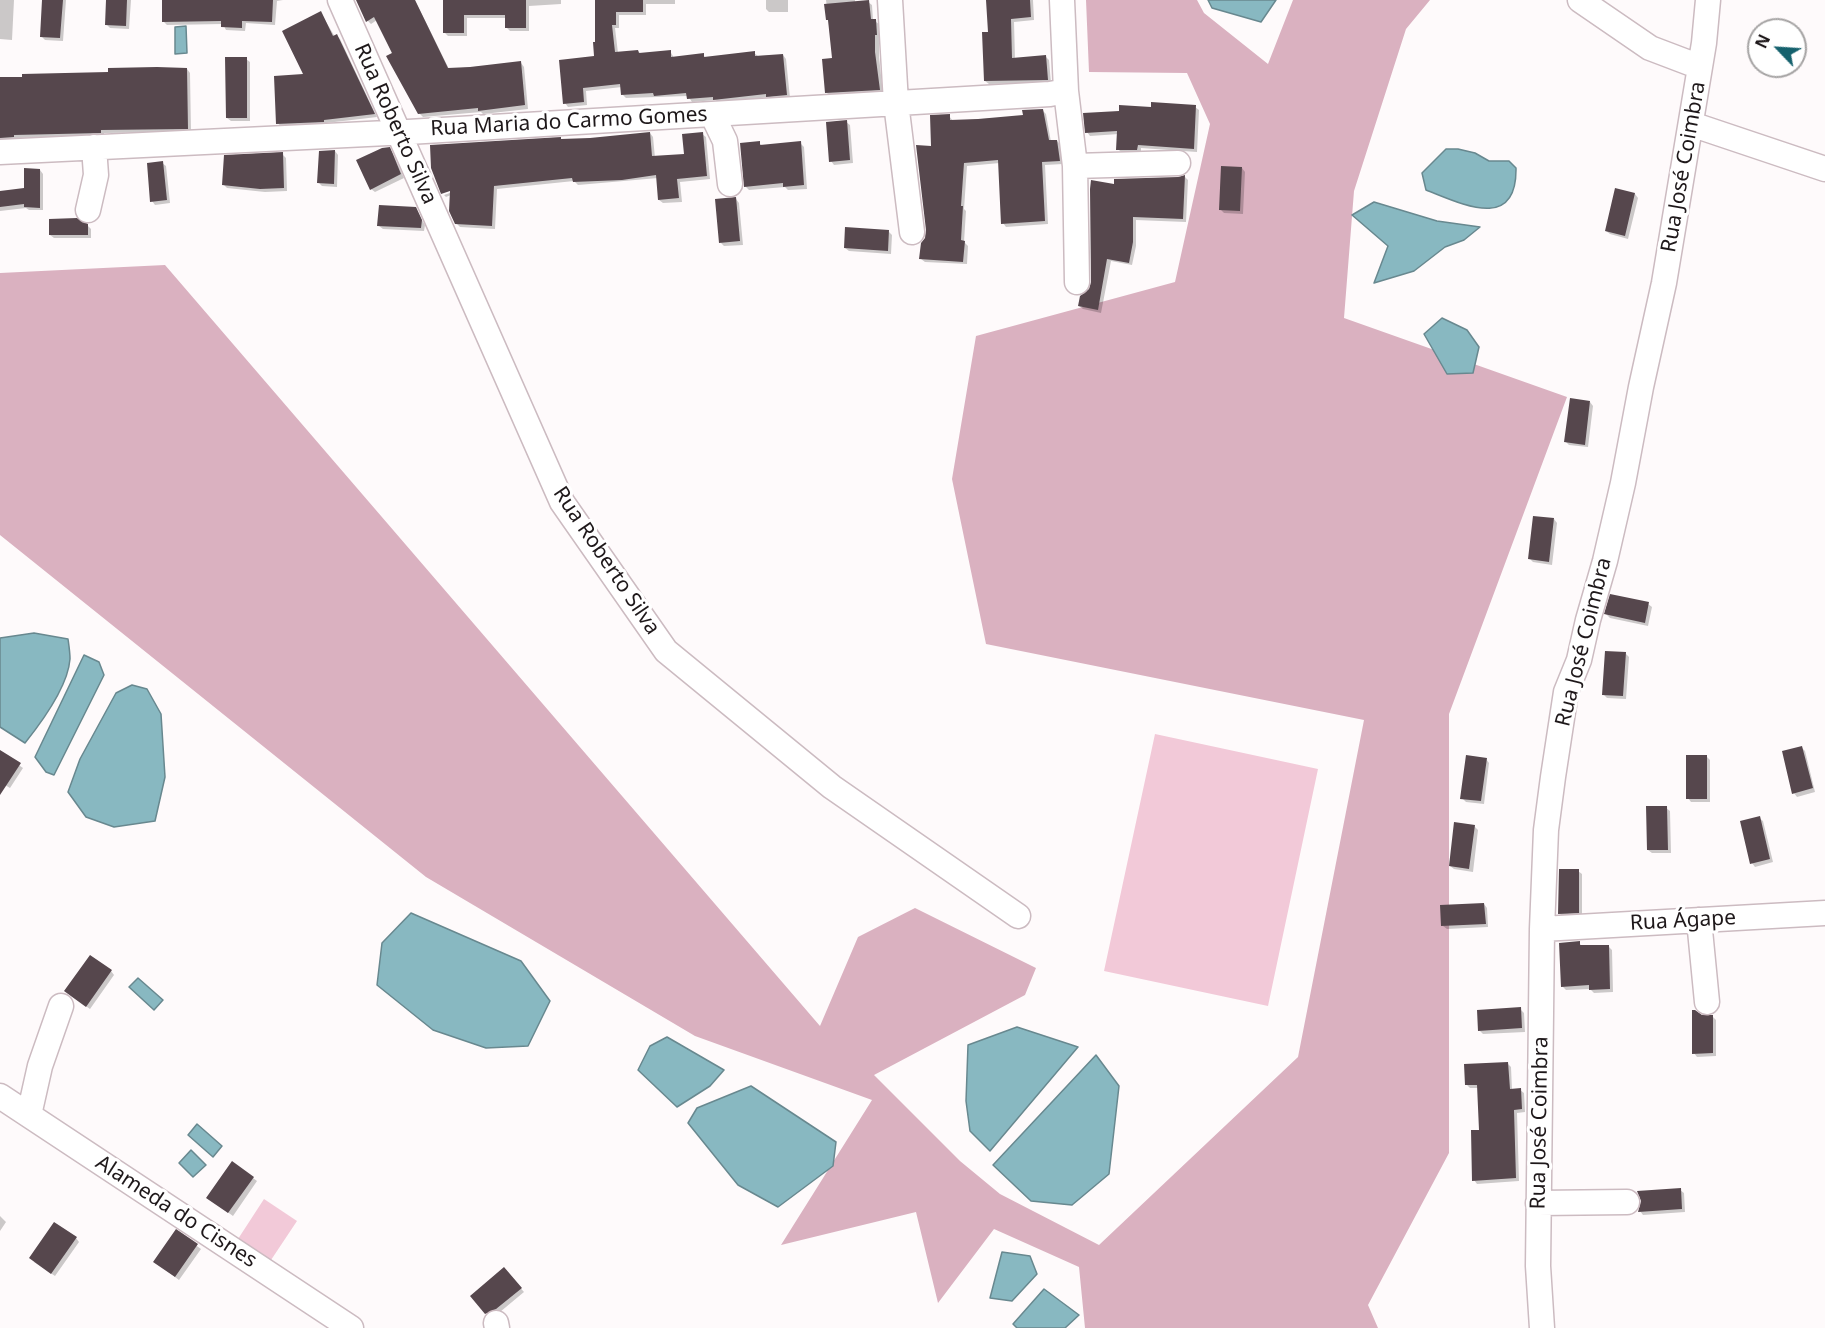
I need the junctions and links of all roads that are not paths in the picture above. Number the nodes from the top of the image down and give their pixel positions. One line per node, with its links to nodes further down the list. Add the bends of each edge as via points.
1 (340, 0): 11 (street, Rua Roberto Silva)
2 (890, 0): 8 (street)
3 (1062, 0): 7 (street)
4 (1580, 0): 6 (street, via 1650,48)
5 (1708, 0): 6 (street, Rua José Coimbra)
6 (1700, 67): 10 (street, Rua José Coimbra)
7 (1066, 91): 8 (street, Rua Maria do Carmo Gomes); 15 (street)
8 (896, 103): 9 (street, Rua Maria do Carmo Gomes); 19 (street)
9 (712, 114): 11 (street, Rua Maria do Carmo Gomes); 17 (street, via 724,141)
10 (1691, 124): 16 (street); 24 (street, Rua José Coimbra, via 1664,283 1623,483 1578,660 1566,692 1546,830)
11 (399, 132): 12 (street, Rua Maria do Carmo Gomes); 22 (street, Rua Roberto Silva, via 562,502 666,651 832,787)
12 (94, 147): 13 (street, Rua Maria do Carmo Gomes); 18 (street, via 96,175)
13 (0, 152)
14 (1178, 163): 15 (street)
15 (1075, 166): 20 (street)
16 (1825, 169)
17 (730, 184)
18 (88, 210)
19 (912, 232)
20 (1077, 282)
21 (1825, 913): 23 (street, Rua Ágape)
22 (1018, 916)
23 (1699, 920): 24 (street, Rua Ágape); 25 (street)
24 (1542, 930): 30 (street, Rua José Coimbra)
25 (1707, 1002)
26 (61, 1006): 28 (street, via 40,1066)
27 (0, 1096): 28 (street, Alameda do Cisnes)
28 (29, 1115): 31 (street, Alameda do Cisnes)
29 (1627, 1202): 30 (street)
30 (1538, 1203): 32 (street, Rua José Coimbra)
31 (351, 1328)
32 (1542, 1328)

